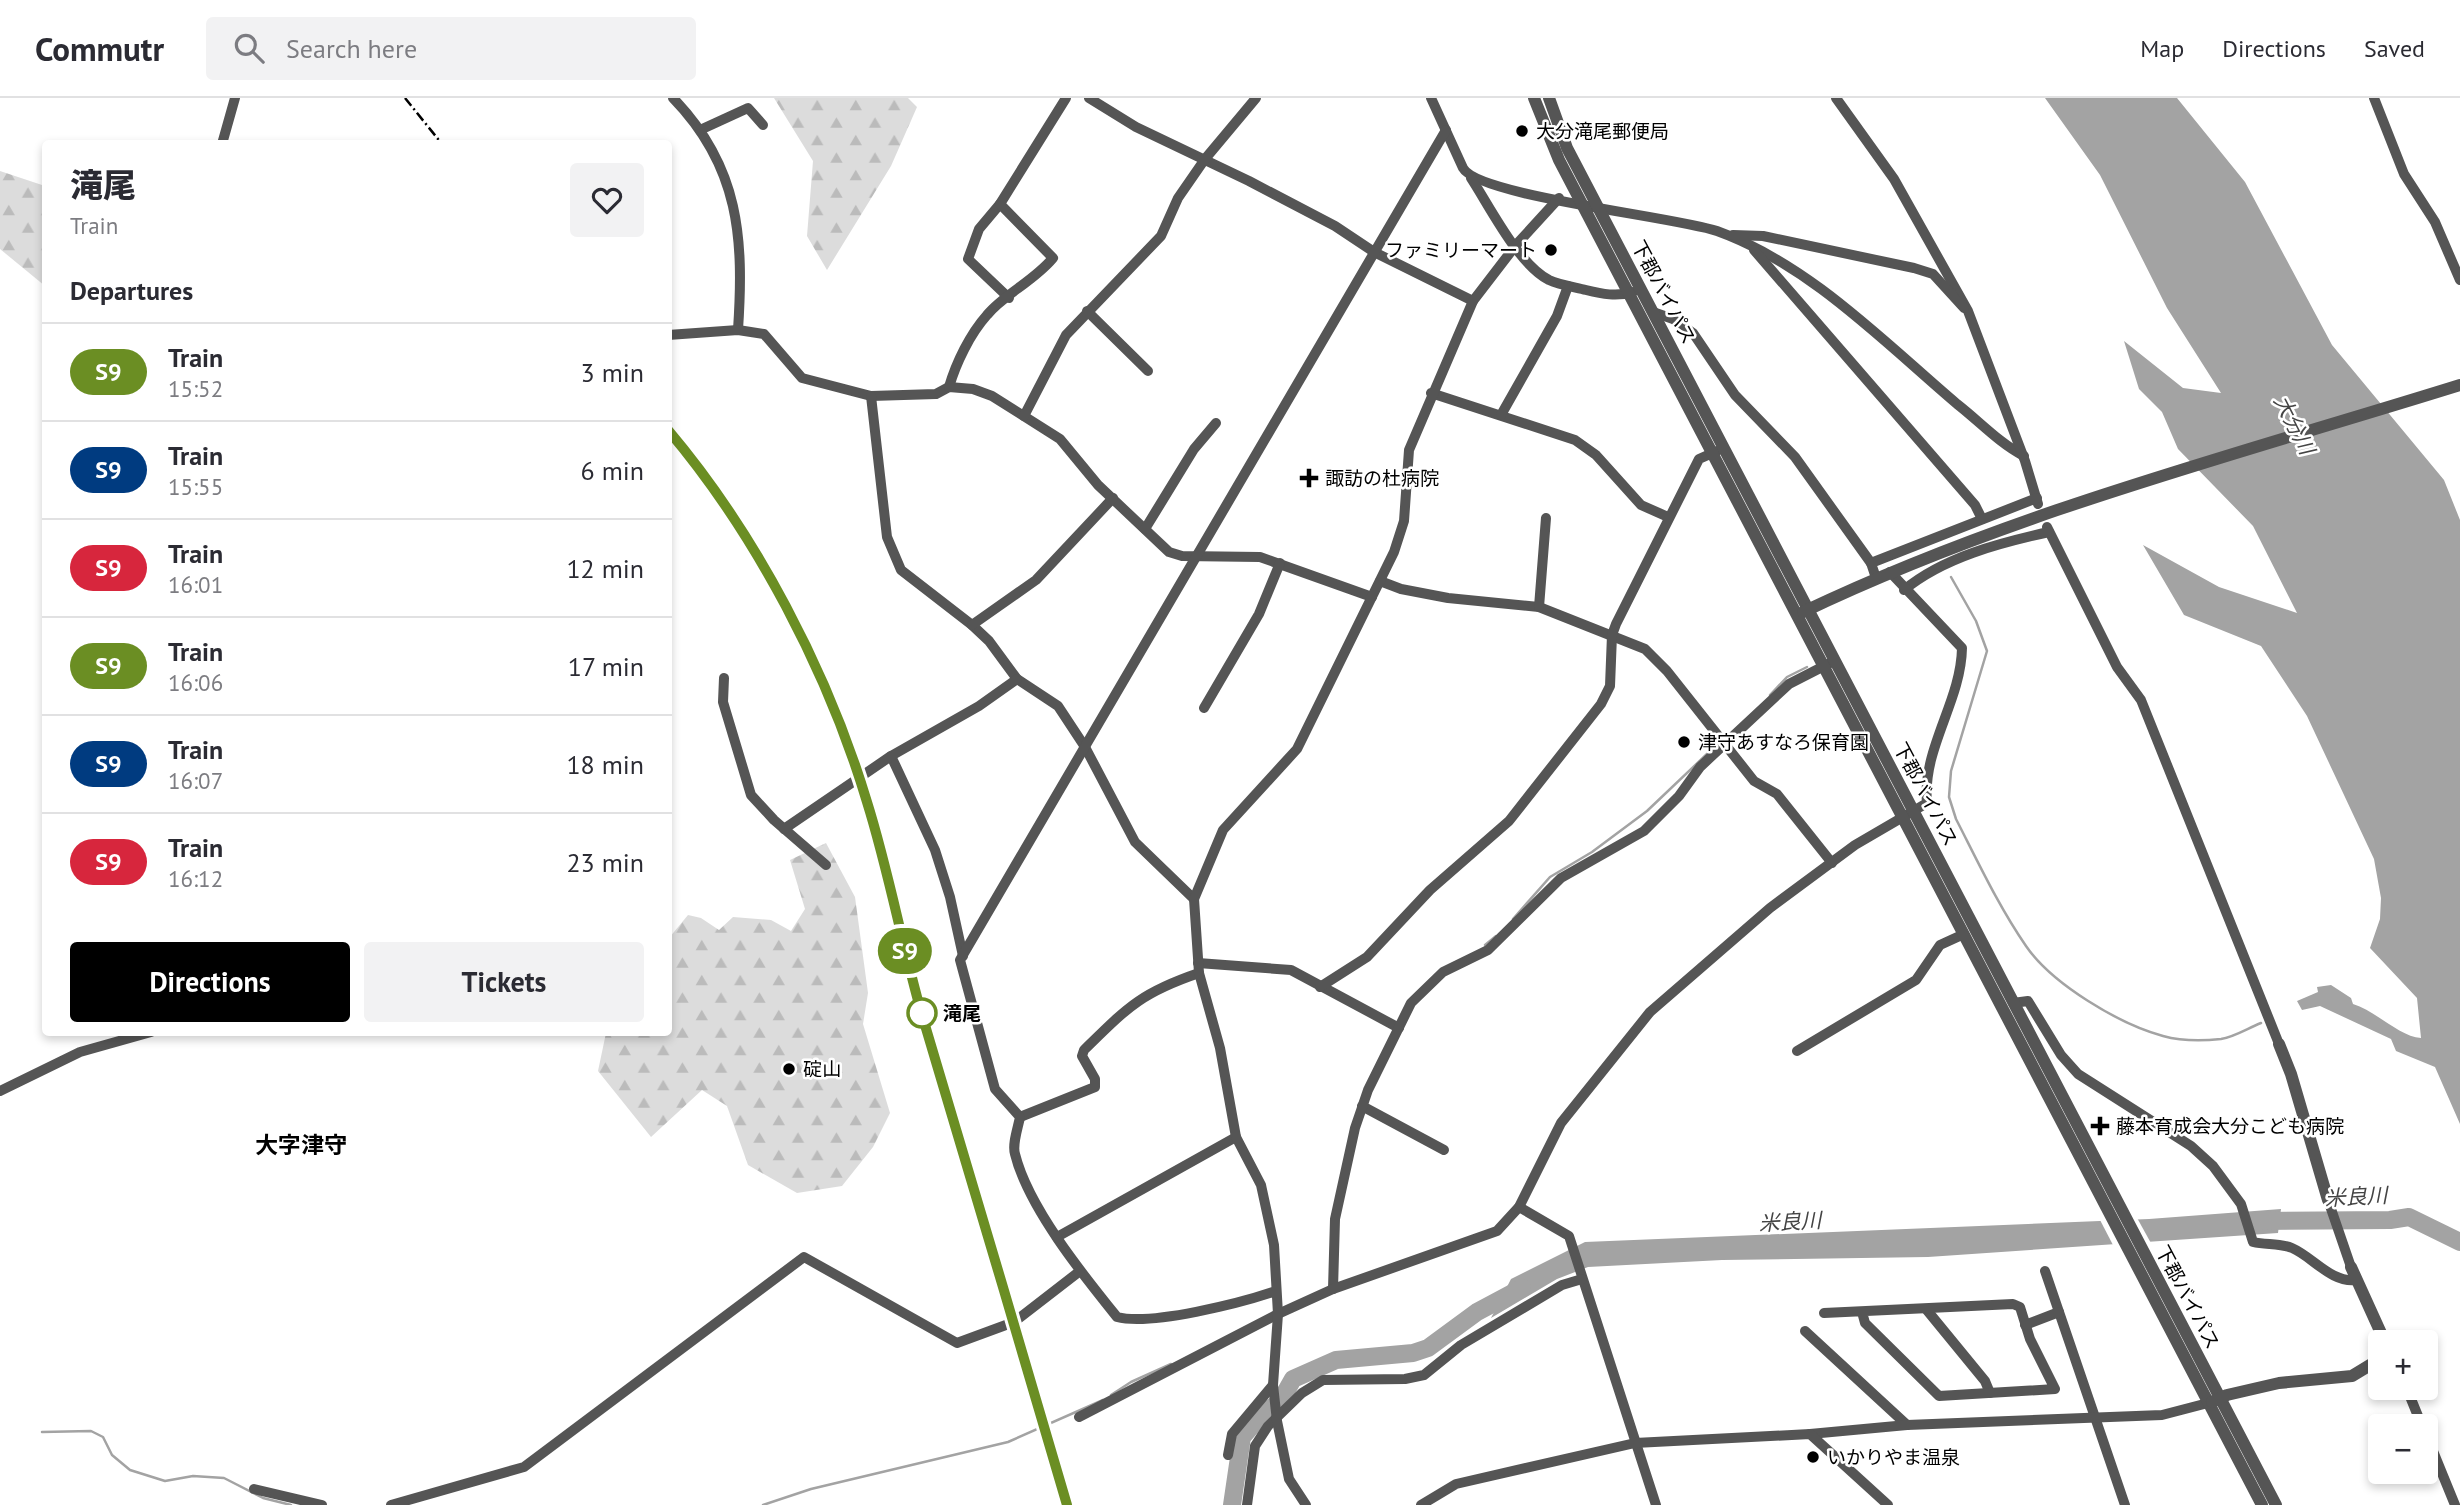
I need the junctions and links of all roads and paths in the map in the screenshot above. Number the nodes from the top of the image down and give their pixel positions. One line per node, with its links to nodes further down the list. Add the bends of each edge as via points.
1 (235, 98): 14 (street)
2 (673, 98): 12 (street)
3 (1066, 98): 19 (street)
4 (1089, 98): 15 (street, via 1136,127)
5 (1256, 98): 15 (street)
6 (1432, 98): 13 (street)
7 (1534, 98): 18 (street)
8 (1549, 98): 20 (street, 下郡バイパス, via 1567,148)
9 (1836, 98): 31 (street, via 1894,179)
10 (2374, 98): 25 (street, via 2404,174 2439,232)
11 (763, 125): 12 (street, via 748,108)
12 (700, 130): 33 (street, via 726,177 739,231)
13 (1446, 130): 16 (street); 24 (street)
14 (223, 140)
15 (1205, 159): 24 (street, via 1335,226); 30 (street, via 1178,198 1161,236)
16 (1471, 177): 17 (street, via 1505,189); 22 (street)
17 (1559, 198): 18 (street); 22 (street)
18 (1582, 203): 20 (street); 27 (street)
19 (1000, 204): 28 (street, via 979,229 968,259); 28 (street, via 1053,258)
20 (1598, 207): 21 (street); 27 (street, 下郡バイパス)
21 (1725, 235): 23 (street); 31 (street, via 1763,236 1914,268 1933,274)
22 (1516, 244): 26 (street, via 1538,272); 29 (street)
23 (1751, 247): 44 (street, via 1797,272); 48 (street, via 1975,505)
24 (1374, 252): 29 (street); 50 (street)
25 (2460, 280)
26 (1569, 286): 27 (street, via 1610,295); 40 (street)
27 (1635, 292): 32 (street, 下郡バイパス); 43 (street)
28 (1009, 298): 37 (street, via 988,313)
29 (1473, 301): 38 (street)
30 (1087, 311): 35 (street); 41 (street, via 1066,335)
31 (1968, 311): 44 (street)
32 (1653, 312): 43 (street, 下郡バイパス); 52 (street, via 1665,314 1693,333 1735,395 1795,457)
33 (738, 330): 34 (street); 39 (street, via 764,334 795,372 810,382)
34 (672, 335)
35 (1148, 371)
36 (2460, 385): 53 (street, via 2080,503)
37 (948, 387): 39 (street, via 936,394); 41 (street, via 992,396)
38 (1431, 393): 40 (street); 55 (street, via 1409,450 1404,521)
39 (871, 397): 60 (street, via 887,537 896,559 918,585)
40 (1501, 415): 46 (street, via 1575,440 1596,455 1641,505)
41 (1024, 416): 45 (street, via 1060,439)
42 (1216, 423): 49 (street, via 1194,449)
43 (1718, 451): 46 (street, via 1699,459); 59 (street)
44 (2024, 456): 48 (street, via 2037,501)
45 (1114, 498): 49 (street); 60 (street, via 1036,580)
46 (1668, 517): 61 (street)
47 (1546, 518): 58 (street)
48 (1982, 519): 52 (street)
49 (1145, 529): 50 (street, via 1169,552)
50 (1196, 556): 51 (street, via 1241,555); 67 (street)
51 (1280, 563): 57 (street); 65 (street, via 1259,614)
52 (1871, 563): 54 (street)
53 (1890, 572): 54 (street); 56 (street)
54 (1876, 578): 59 (street)
55 (1380, 580): 57 (street); 58 (street, via 1448,598)
56 (1904, 590): 69 (street, via 1962,648 1962,665 1925,781 1927,803); 81 (street, via 1942,566 2048,530 2117,667 2141,700)
57 (1372, 597): 73 (street, via 1297,749 1223,830)
58 (1539, 607): 61 (street)
59 (1802, 612): 62 (street)
60 (972, 625): 64 (street)
61 (1612, 635): 66 (street, via 1645,649 1656,659); 77 (street, via 1610,686 1601,704 1523,806 1430,890 1367,957)
62 (1829, 663): 66 (street, via 1789,684); 69 (street)
63 (724, 678): 70 (street, via 723,702 751,795)
64 (1017, 679): 67 (street, via 1058,706); 68 (street)
65 (1204, 708)
66 (1722, 742): 71 (street, via 1754,781 1777,794); 79 (street, via 1644,831 1561,878 1488,950 1443,972 1411,1003)
67 (1085, 747): 73 (street, via 1135,842); 75 (street)
68 (891, 756): 70 (street); 75 (street, via 935,850)
69 (1908, 814): 71 (street); 74 (street); 78 (street, 下郡バイパス)
70 (784, 829): 72 (street)
71 (1832, 863): 89 (street, via 1770,908 1650,1012 1562,1123)
72 (826, 865)
73 (1194, 899): 76 (street)
74 (1964, 934): 82 (street, via 1940,945 1916,980); 90 (street)
75 (963, 956): 85 (street, via 960,960 992,1081 1000,1097)
76 (1198, 968): 77 (street, via 1291,970); 85 (street, via 1131,1004 1084,1050 1082,1056 1096,1079 1095,1087); 86 (street, via 1220,1048)
77 (1320, 987): 79 (street)
78 (2013, 1003): 90 (street, 下郡バイパス); 96 (street, via 2028,1001 2078,1074 2203,1156 2236,1196 2253,1242 2289,1247 2326,1271)
79 (1399, 1028): 84 (street)
80 (137, 1036): 83 (street, via 80,1052)
81 (2279, 1044): 88 (street)
82 (1797, 1051)
83 (0, 1091)
84 (1362, 1106): 87 (street); 97 (street, via 1335,1219)
85 (1020, 1117): 91 (street, via 1014,1152)
86 (1236, 1137): 91 (street); 98 (street, via 1261,1185)
87 (1444, 1150)
88 (2328, 1200): 92 (street)
89 (1519, 1207): 95 (street, via 1569,1237); 97 (street, via 1497,1231)
90 (2115, 1211): 110 (street, 下郡バイパス)
91 (1057, 1237): 94 (street)
92 (2351, 1267): 96 (street)
93 (2045, 1270): 101 (street)
94 (1080, 1271): 98 (street, via 1117,1317 1129,1321 1242,1303); 122 (street, via 1014,1322 957,1343 804,1256 524,1467)
95 (1582, 1279): 113 (street, via 1562,1285 1461,1345 1424,1375 1323,1380 1302,1393); 116 (street)
96 (2356, 1280): 105 (street)
97 (1333, 1289): 103 (street)
98 (1276, 1291): 103 (street)
99 (1926, 1309): 100 (street); 104 (street, via 2013,1304 2020,1307); 109 (street)
100 (1862, 1312): 102 (street); 109 (street, via 1865,1323 1939,1396)
101 (2059, 1312): 104 (street); 112 (street)
102 (1824, 1313)
103 (1278, 1314): 108 (street); 111 (street)
104 (2025, 1325): 109 (street, via 2055,1389)
105 (2379, 1330)
106 (1805, 1331): 114 (street)
107 (2368, 1366): 110 (street, via 2352,1376 2278,1383)
108 (1273, 1385): 113 (street); 117 (street, via 1236,1427)
109 (1990, 1393)
110 (2214, 1401): 112 (street, via 2162,1415); 120 (street, 下郡バイパス)
111 (1079, 1417)
112 (2096, 1419): 114 (street); 128 (street)
113 (1277, 1420): 123 (street, via 1255,1446); 124 (street, via 1289,1479)
114 (1907, 1425): 115 (street)
115 (1810, 1434): 116 (street); 127 (street)
116 (1635, 1443): 125 (street, via 1455,1484); 126 (street)
117 (1228, 1455)
118 (2438, 1463): 129 (street)
119 (254, 1489): 121 (street)
120 (2269, 1504)
121 (322, 1505)
122 (391, 1505)
123 (1247, 1505)
124 (1306, 1505)
125 (1421, 1505)
126 (1656, 1505)
127 (1888, 1505)
128 (2125, 1505)
129 (2455, 1505)

